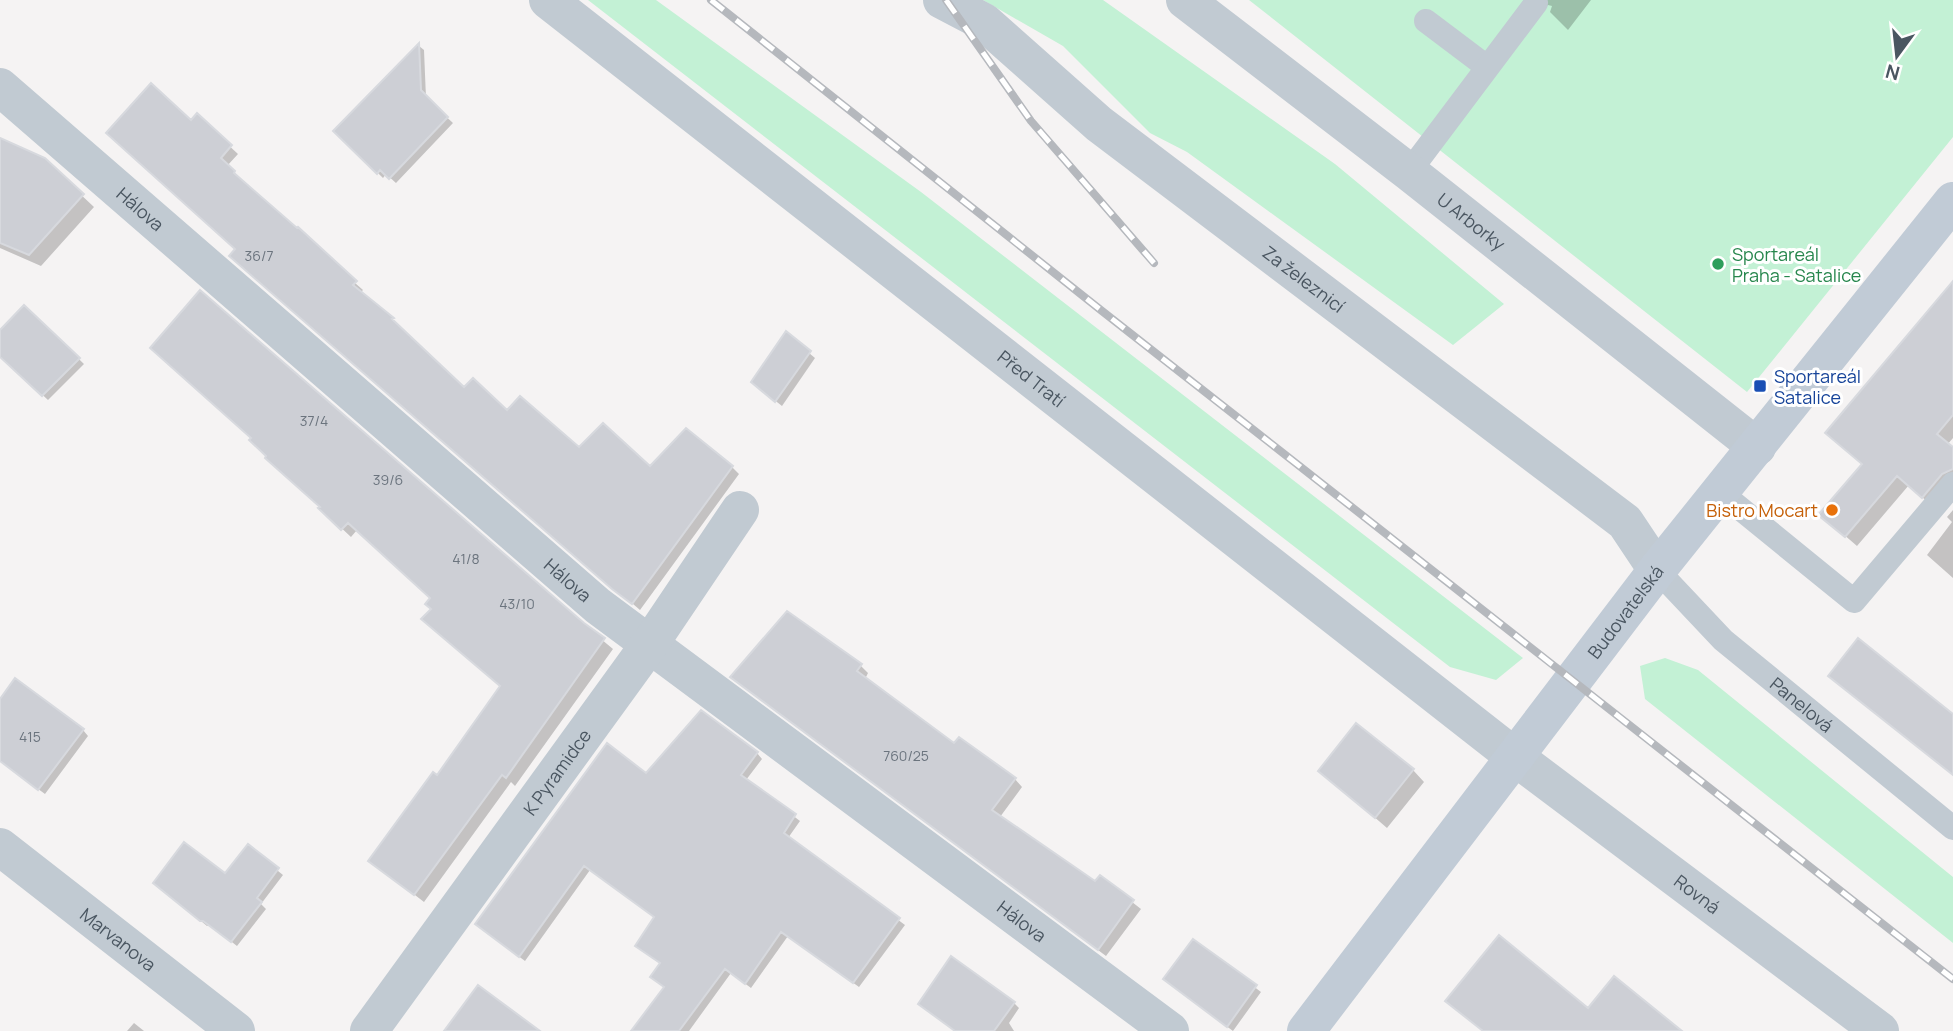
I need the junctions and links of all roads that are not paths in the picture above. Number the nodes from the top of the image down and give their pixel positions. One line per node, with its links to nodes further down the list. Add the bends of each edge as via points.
1 (548, 0): 16 (street, Před Tratí)
2 (942, 0): 14 (street, Za železnicí, via 984,22 1098,124 1625,522)
3 (1185, 0): 8 (street, U Arborky)
4 (1536, 3): 6 (lane)
5 (1426, 21): 6 (lane)
6 (1488, 67): 8 (lane)
7 (0, 87): 15 (street, Hálova, via 598,606)
8 (1409, 172): 10 (street, U Arborky)
9 (1953, 201): 10 (street, Budovatelská)
10 (1757, 446): 12 (street, Budovatelská)
11 (1953, 484): 12 (lane, via 1854,601)
12 (1720, 492): 14 (street, Budovatelská)
13 (740, 510): 15 (street, K Pyramidce)
14 (1657, 570): 16 (street, Budovatelská); 17 (lane, Panelová, via 1723,640)
15 (649, 645): 20 (street, K Pyramidce); 21 (street, Hálova)
16 (1515, 757): 22 (street, Budovatelská); 23 (street, Rovná)
17 (1953, 828)
18 (0, 847): 19 (street, Marvanova)
19 (236, 1031)
20 (369, 1031)
21 (1171, 1031)
22 (1307, 1031)
23 (1880, 1031)

